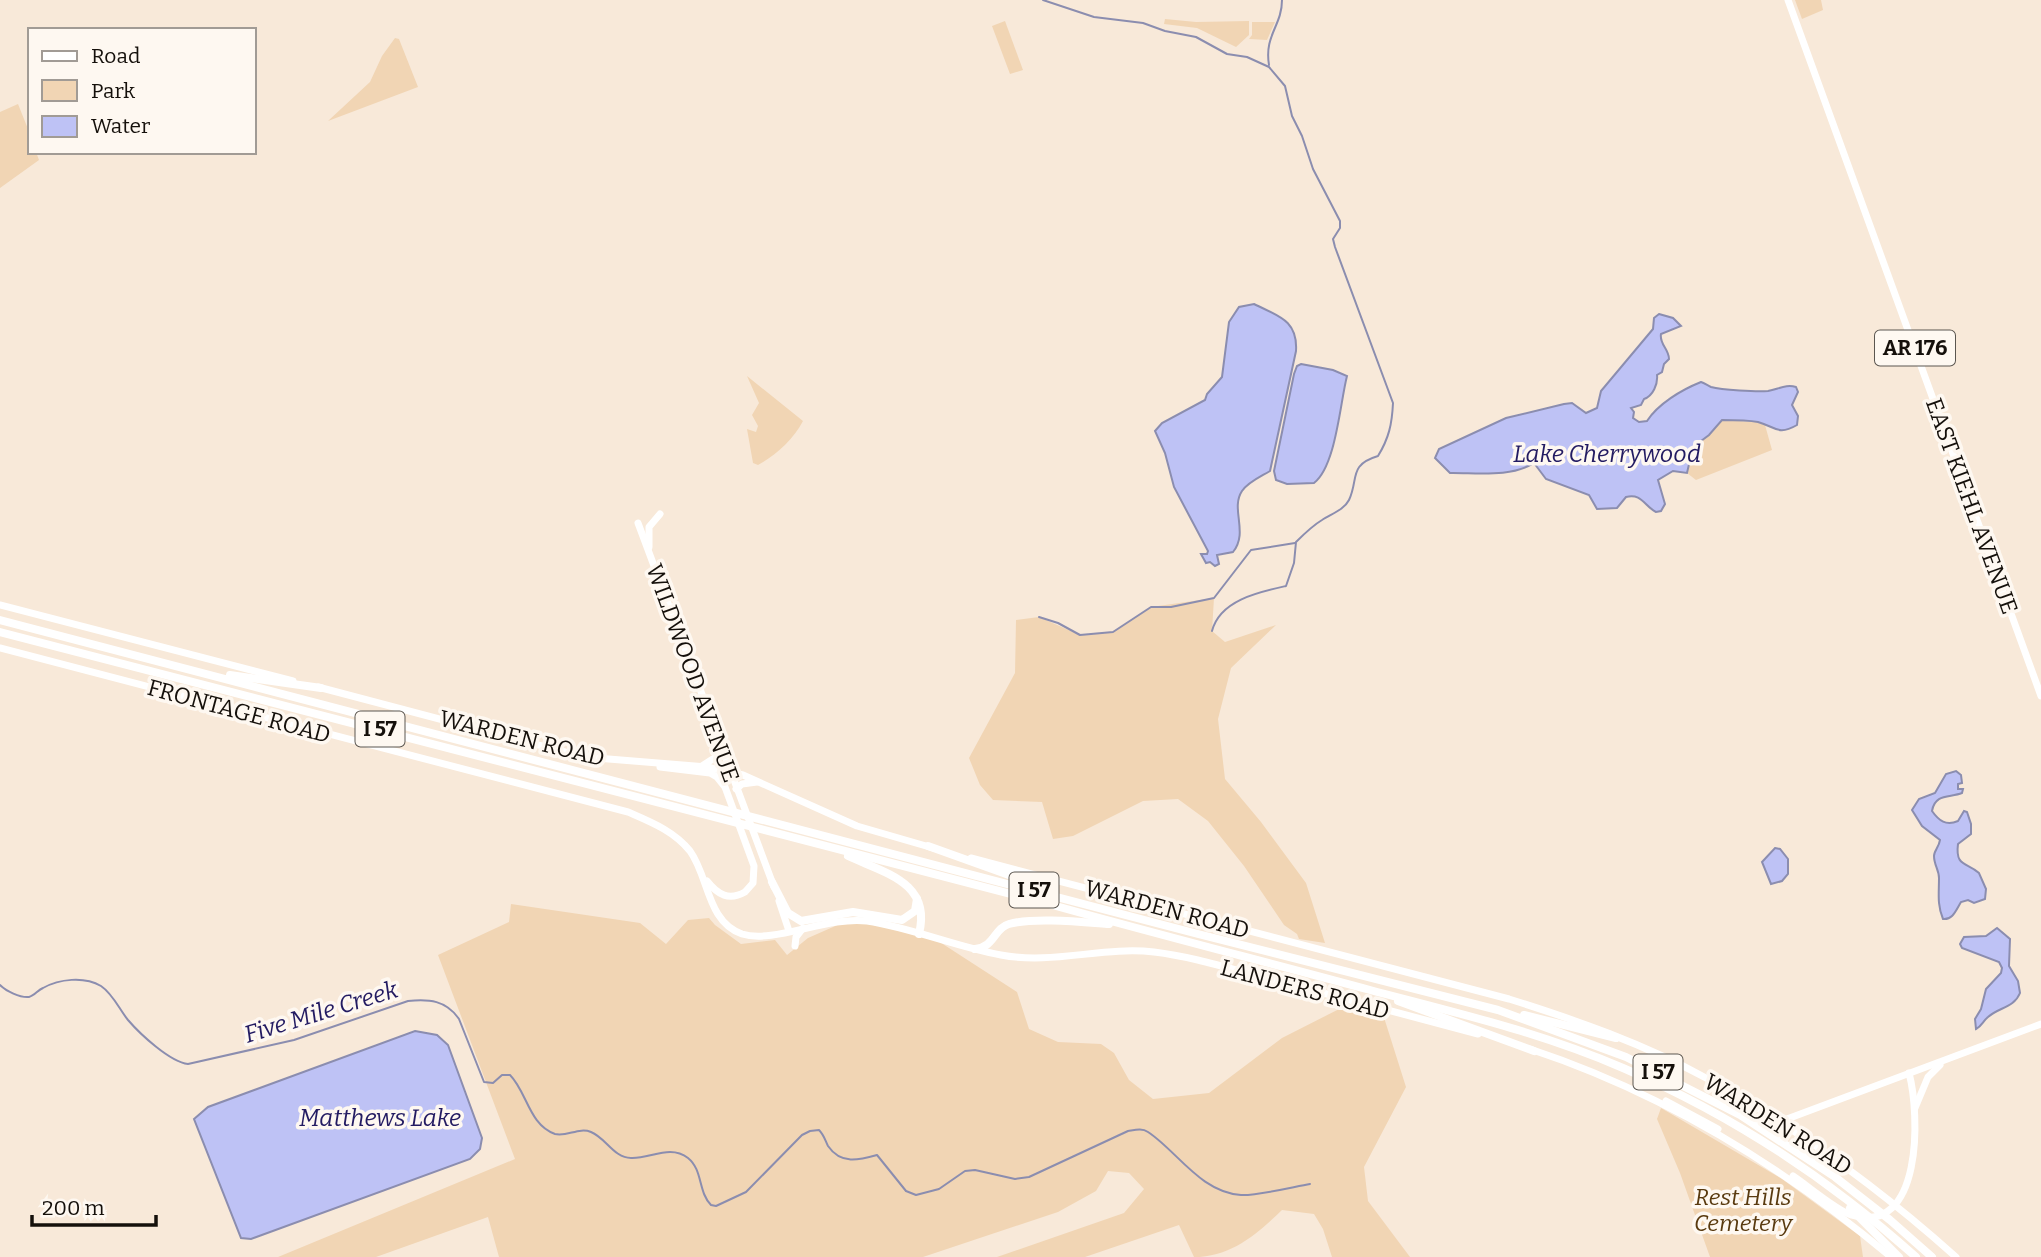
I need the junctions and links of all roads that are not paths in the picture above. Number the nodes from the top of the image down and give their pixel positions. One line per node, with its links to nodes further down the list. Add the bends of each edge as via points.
1 (1788, 0): 11 (main road, EAST KIEHL AVENUE / AR 176)
2 (660, 514): 4 (main road, via 648,530)
3 (638, 523): 4 (main road, WILDWOOD AVENUE)
4 (648, 551): 12 (main road, WILDWOOD AVENUE)
5 (0, 605): 10 (main road, WARDEN ROAD)
6 (0, 620): 9 (highway, I 57)
7 (0, 632): 19 (highway, I 57)
8 (0, 648): 20 (main road, FRONTAGE ROAD, via 618,809 671,834 691,853)
9 (182, 667): 10 (highway); 23 (highway, I 57)
10 (321, 688): 13 (main road, WARDEN ROAD, via 584,757)
11 (2041, 696)
12 (719, 740): 14 (main road, via 716,757); 15 (main road, WILDWOOD AVENUE)
13 (632, 762): 14 (main road, WARDEN ROAD); 20 (main road, via 710,773 725,787 754,866 753,883 741,894 722,896)
14 (702, 766): 15 (main road, WARDEN ROAD)
15 (730, 771): 16 (main road, WARDEN ROAD); 17 (main road, WILDWOOD AVENUE)
16 (761, 783): 17 (main road); 18 (main road, WARDEN ROAD, via 859,827)
17 (736, 789): 21 (main road, WILDWOOD AVENUE)
18 (928, 846): 23 (highway); 33 (main road, WARDEN ROAD, via 1509,999)
19 (829, 848): 22 (highway, via 902,880); 24 (highway, I 57)
20 (701, 871): 26 (main road, LANDERS ROAD, via 717,913 733,930 759,936)
21 (772, 882): 22 (highway, via 788,913 801,920 853,912 902,920 915,911); 26 (main road, WILDWOOD AVENUE)
22 (917, 899): 27 (highway, via 922,916)
23 (1093, 906): 31 (highway, I 57)
24 (1129, 925): 29 (highway, via 1011,923 988,945); 30 (highway, I 57)
25 (804, 928): 26 (main road, LANDERS ROAD); 27 (main road, LANDERS ROAD, via 849,920); 28 (main road)
26 (789, 930)
27 (919, 933): 29 (main road, LANDERS ROAD)
28 (795, 946)
29 (975, 949): 34 (main road, LANDERS ROAD, via 1028,958 1155,952)
30 (1373, 990): 34 (highway); 40 (highway, I 57, via 1502,1023 1624,1068 1738,1126)
31 (1498, 1010): 33 (highway); 44 (highway, I 57, via 1626,1058 1740,1115 1858,1194)
32 (2041, 1024): 35 (main road)
33 (1616, 1038): 39 (main road, WARDEN ROAD, via 1706,1078)
34 (1534, 1051): 37 (main road, LANDERS ROAD)
35 (1953, 1057): 36 (main road); 38 (main road, via 1928,1077)
36 (1909, 1073): 38 (main road); 39 (main road)
37 (1639, 1093): 38 (main road, via 1712,1125 1838,1209 1864,1217 1886,1212 1900,1199 1910,1176); 41 (main road, LANDERS ROAD, via 1771,1166)
38 (1914, 1110)
39 (1783, 1124): 45 (main road, WARDEN ROAD, via 1871,1184)
40 (1840, 1194): 42 (highway); 43 (highway, I 57)
41 (1891, 1257)
42 (1899, 1257)
43 (1916, 1257)
44 (1932, 1257)
45 (1956, 1257)

